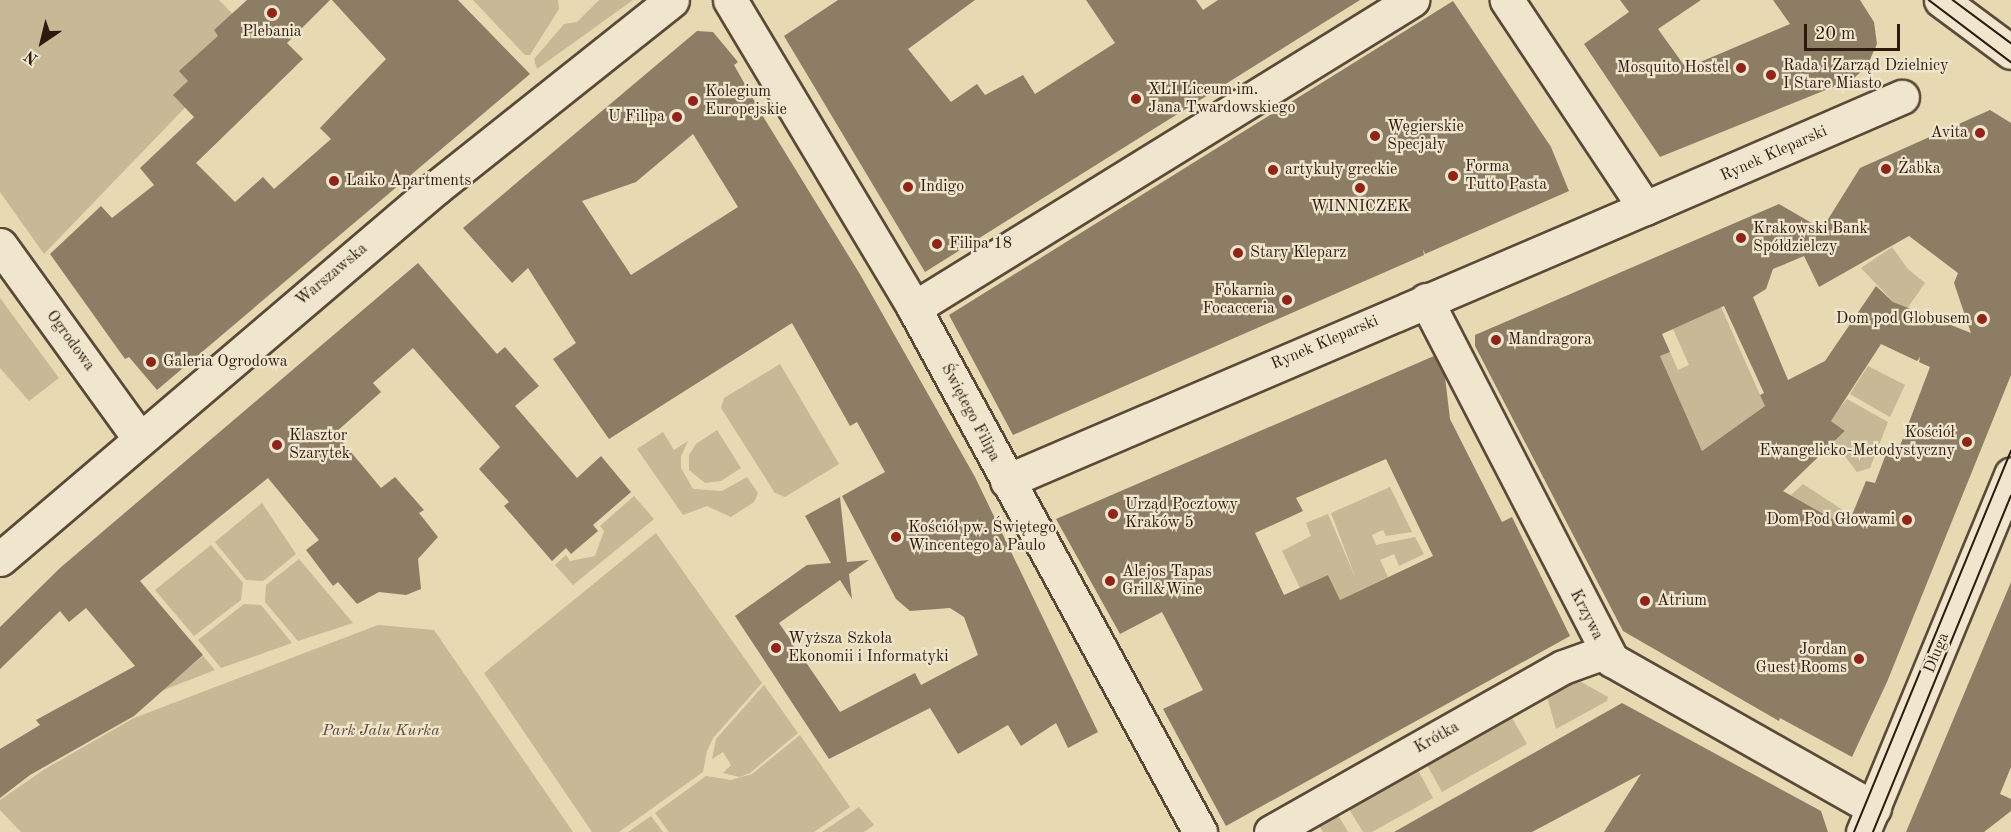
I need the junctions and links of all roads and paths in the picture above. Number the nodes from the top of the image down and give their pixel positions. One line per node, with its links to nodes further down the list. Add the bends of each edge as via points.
1 (672, 0): 12 (street, Warszawska, via 437,187)
2 (730, 0): 11 (street, Świętego Filipa)
3 (1412, 0): 11 (street)
4 (1507, 0): 8 (street)
5 (1941, 0): 6 (street)
6 (2011, 52)
7 (1902, 97): 8 (street, Rynek Kleparski)
8 (1645, 208): 10 (street, Rynek Kleparski)
9 (0, 245): 12 (street, Ogrodowa)
10 (1426, 300): 14 (street, Rynek Kleparski); 16 (street, Krzywa)
11 (914, 308): 14 (street, Świętego Filipa)
12 (139, 438): 15 (street, Warszawska)
13 (2011, 474): 17 (street, Długa)
14 (1007, 481): 18 (street, Świętego Filipa)
15 (0, 559)
16 (1605, 652): 17 (street, Krzywa, via 1623,668); 19 (street, Krótka, via 1563,667)
17 (1868, 820)
18 (1200, 832)
19 (1271, 832)

